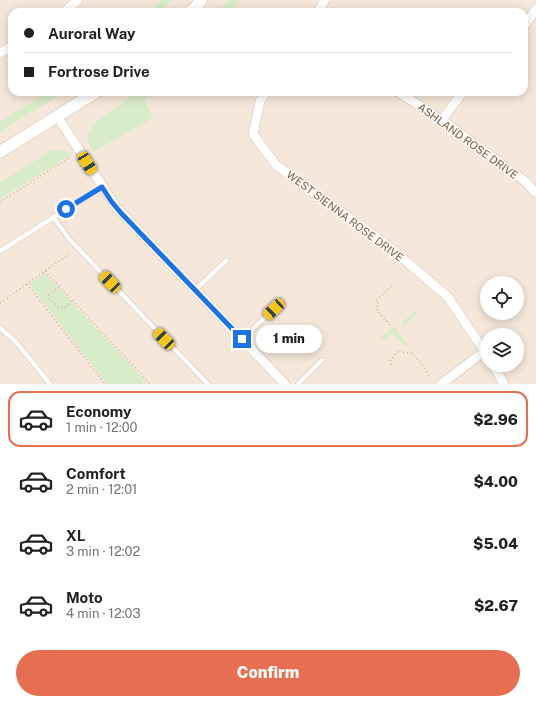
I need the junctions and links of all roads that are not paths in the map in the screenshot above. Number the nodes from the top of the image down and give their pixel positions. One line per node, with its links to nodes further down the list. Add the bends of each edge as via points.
1 (78, 0): 3 (street)
2 (201, 0): 4 (street)
3 (69, 8)
4 (195, 8)
5 (536, 9): 6 (street)
6 (528, 20)
7 (90, 96): 11 (street)
8 (263, 96): 23 (street, WEST SIENNA ROSE DRIVE, via 253,134 276,165 387,245 448,297)
9 (404, 96): 12 (street, ASHLAND ROSE DRIVE)
10 (460, 96): 12 (street)
11 (57, 116): 13 (street); 14 (street)
12 (442, 120): 15 (street, ASHLAND ROSE DRIVE)
13 (0, 152)
14 (102, 187): 16 (lane); 19 (street, via 121,213)
15 (536, 192)
16 (53, 217): 17 (lane); 28 (lane, via 78,248)
17 (0, 251)
18 (227, 260): 19 (lane)
19 (195, 290): 22 (street)
20 (274, 309): 22 (lane)
21 (0, 328): 27 (lane, via 19,346)
22 (242, 339): 29 (street)
23 (480, 344)
24 (480, 357): 31 (street)
25 (322, 360): 30 (lane)
26 (497, 372): 32 (street)
27 (50, 384)
28 (208, 384)
29 (285, 384)
30 (298, 384)
31 (441, 384)
32 (504, 384)

